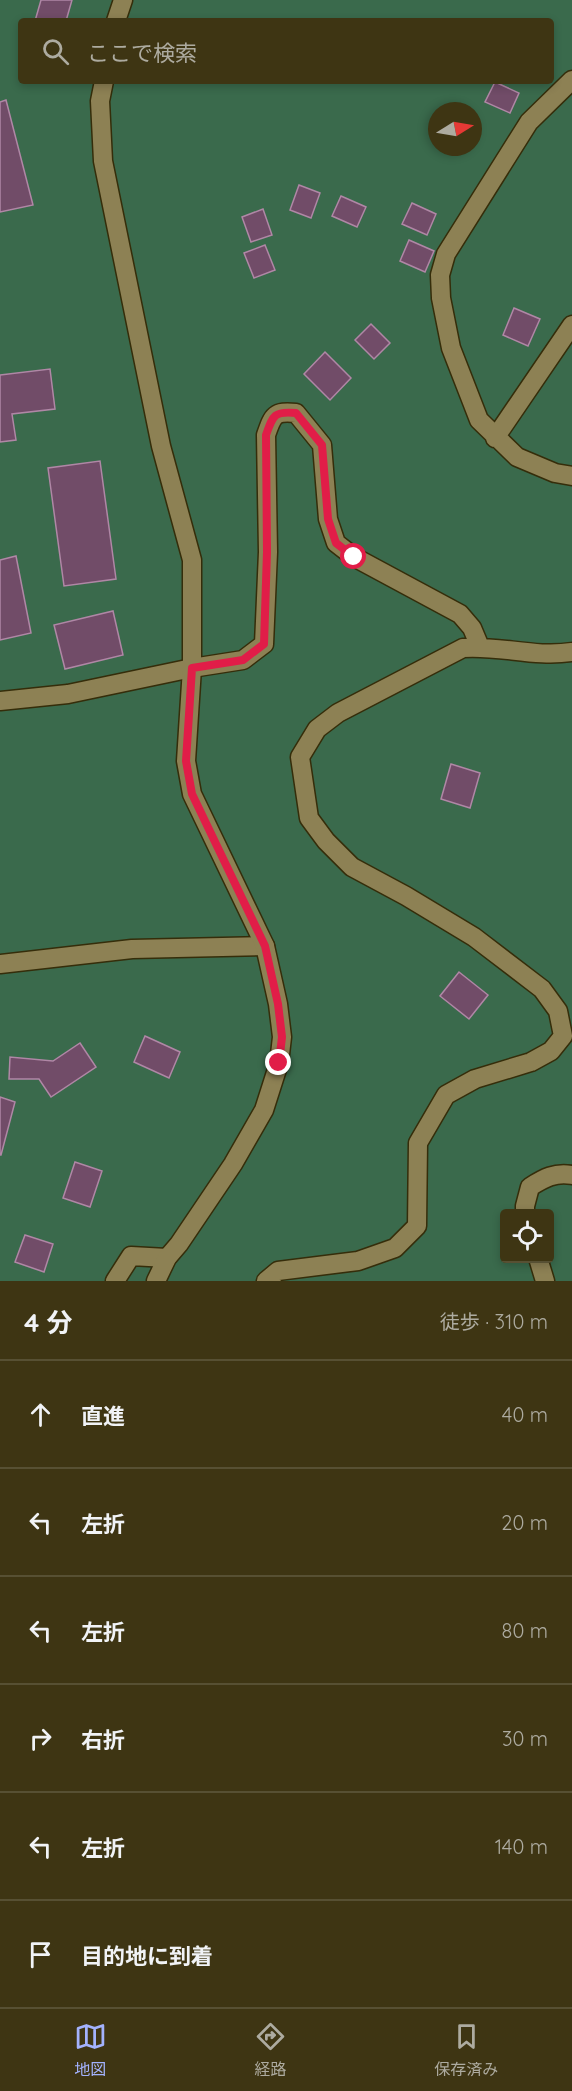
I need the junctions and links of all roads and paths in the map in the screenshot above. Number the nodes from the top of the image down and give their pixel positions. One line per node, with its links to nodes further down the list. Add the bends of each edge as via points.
1 (123, 0): 2 (street)
2 (117, 18)
3 (572, 80): 6 (street, via 529,122 446,254 440,274 451,348 478,420)
4 (103, 84): 10 (street, via 100,101 103,160 161,446 192,560)
5 (572, 325): 6 (street)
6 (495, 438): 7 (street, via 517,458)
7 (572, 476)
8 (480, 647): 9 (street, via 514,652); 10 (street, via 472,628 460,614 354,557 336,543 328,519 322,445 296,413 281,412 272,418 266,435 264,644 243,660); 20 (street, via 463,648 338,713 317,729 300,758 309,818 352,867 474,937 542,989 558,1011 563,1036 552,1051 531,1062 476,1079 446,1095 418,1143 417,1226 395,1248 358,1261 278,1271)
9 (572, 652)
10 (192, 668): 11 (street, via 68,694); 12 (street, via 186,761 192,794)
11 (0, 701)
12 (265, 946): 13 (street, via 132,949); 16 (street, via 282,1037 276,1072 264,1110)
13 (0, 964)
14 (572, 1175): 15 (street, via 546,1176 530,1187)
15 (525, 1209)
16 (167, 1258): 18 (street, via 131,1256); 19 (street)
17 (540, 1263): 21 (street)
18 (115, 1281)
19 (156, 1281)
20 (266, 1281)
21 (545, 1281)

